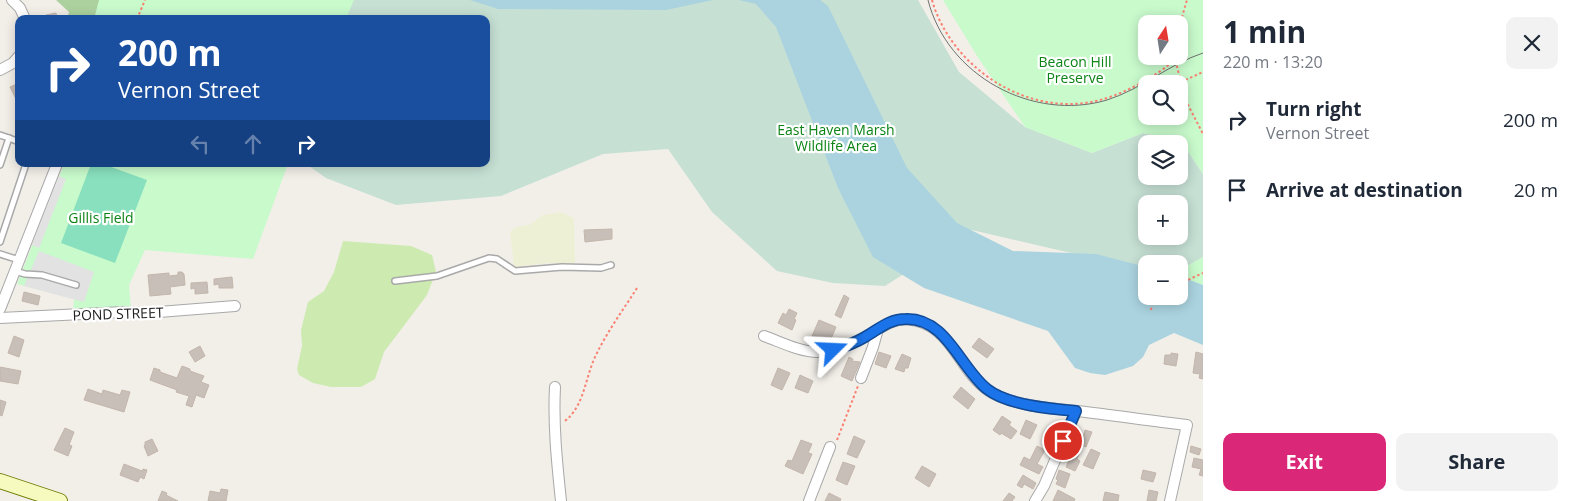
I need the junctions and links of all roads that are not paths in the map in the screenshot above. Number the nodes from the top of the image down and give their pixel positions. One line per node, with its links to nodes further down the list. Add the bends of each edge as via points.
1 (12, 0): 2 (street)
2 (23, 15)
3 (15, 60): 4 (street)
4 (0, 70)
5 (0, 136): 6 (lane)
6 (9, 138): 7 (lane); 8 (lane)
7 (15, 140)
8 (0, 165)
9 (25, 167): 11 (lane)
10 (56, 167): 13 (street)
11 (0, 242)
12 (0, 254): 13 (lane)
13 (19, 260): 15 (street)
14 (611, 265): 16 (lane, via 516,271 497,259 489,258 437,276)
15 (14, 271): 17 (lane, via 42,274); 19 (street)
16 (395, 281)
17 (76, 285)
18 (235, 306): 20 (street, POND STREET)
19 (0, 309)
20 (0, 318)
21 (878, 329): 22 (street, via 848,346 817,352); 23 (street); 25 (street, via 890,321 907,319 928,325 939,332 988,390 1007,399)
22 (764, 336)
23 (861, 378)
24 (555, 387): 30 (street, via 554,426)
25 (1076, 411): 32 (street, via 1044,486); 33 (street, via 1187,425)
26 (830, 447): 31 (street)
27 (0, 481): 28 (main road)
28 (35, 496): 29 (main road)
29 (60, 501)
30 (561, 501)
31 (809, 501)
32 (1034, 501)
33 (1170, 501)

